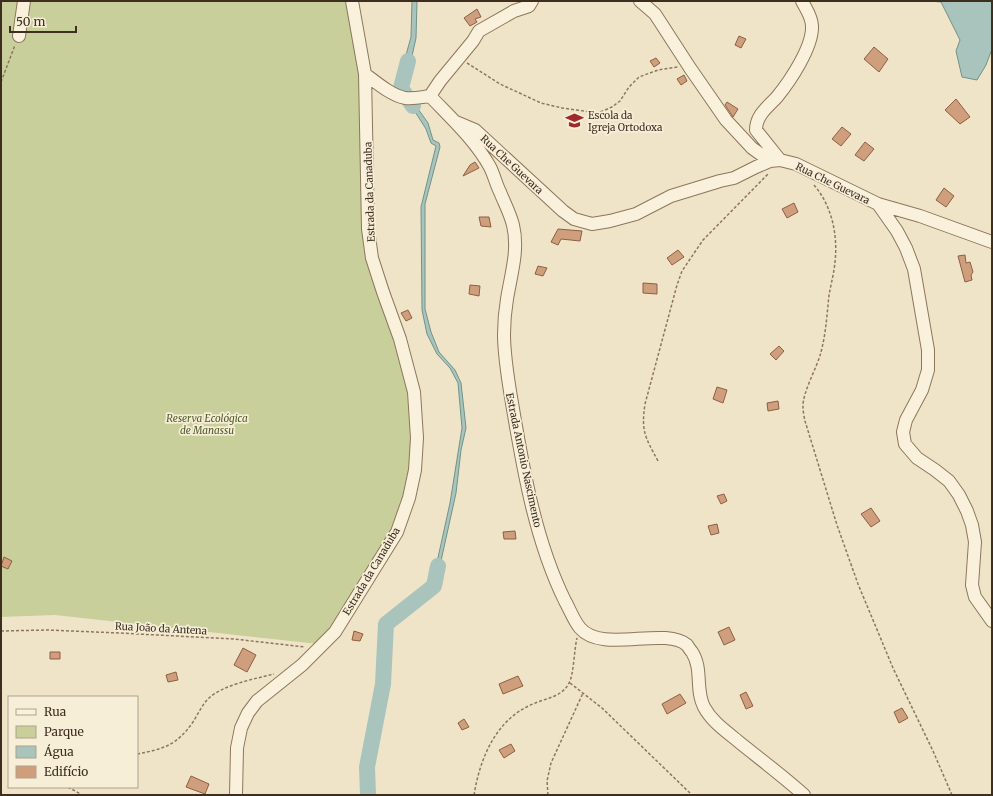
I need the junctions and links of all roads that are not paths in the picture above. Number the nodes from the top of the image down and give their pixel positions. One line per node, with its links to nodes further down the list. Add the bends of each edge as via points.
1 (24, 1): 6 (street)
2 (352, 1): 7 (street, Estrada da Canaduba)
3 (532, 1): 8 (street, via 529,6 514,11 479,31)
4 (640, 1): 10 (street, via 655,14 689,72 742,139)
5 (802, 1): 10 (street, via 812,26 811,39 791,77 760,115 756,124 756,130)
6 (18, 36)
7 (365, 74): 8 (street, via 393,93 410,98); 14 (street, Estrada da Canaduba, via 369,236 372,258 400,339 414,392 417,438 415,470 409,498 397,532 335,632 248,713 241,728 237,748)
8 (430, 96): 9 (street, Estrada Antonio Nascimento)
9 (453, 121): 10 (street, Rua Che Guevara, via 475,130 563,211 574,219 592,224 636,214 671,196 734,178); 15 (street, Estrada Antonio Nascimento, via 479,150 490,168 513,226 515,255 506,300 504,345 518,436 533,509 558,587 580,628 589,635 598,638 637,640 664,638 687,645 695,657 700,677 699,692 704,707 716,723)
10 (775, 161): 11 (street, Rua Che Guevara, via 796,164)
11 (878, 204): 12 (street, Rua Che Guevara); 13 (street, via 897,231 914,269 928,350 928,370 922,390 906,420 903,432 905,444 917,458 949,482 967,511 975,542 972,585 975,597)
12 (992, 242)
13 (992, 621)
14 (236, 795)
15 (804, 795)

